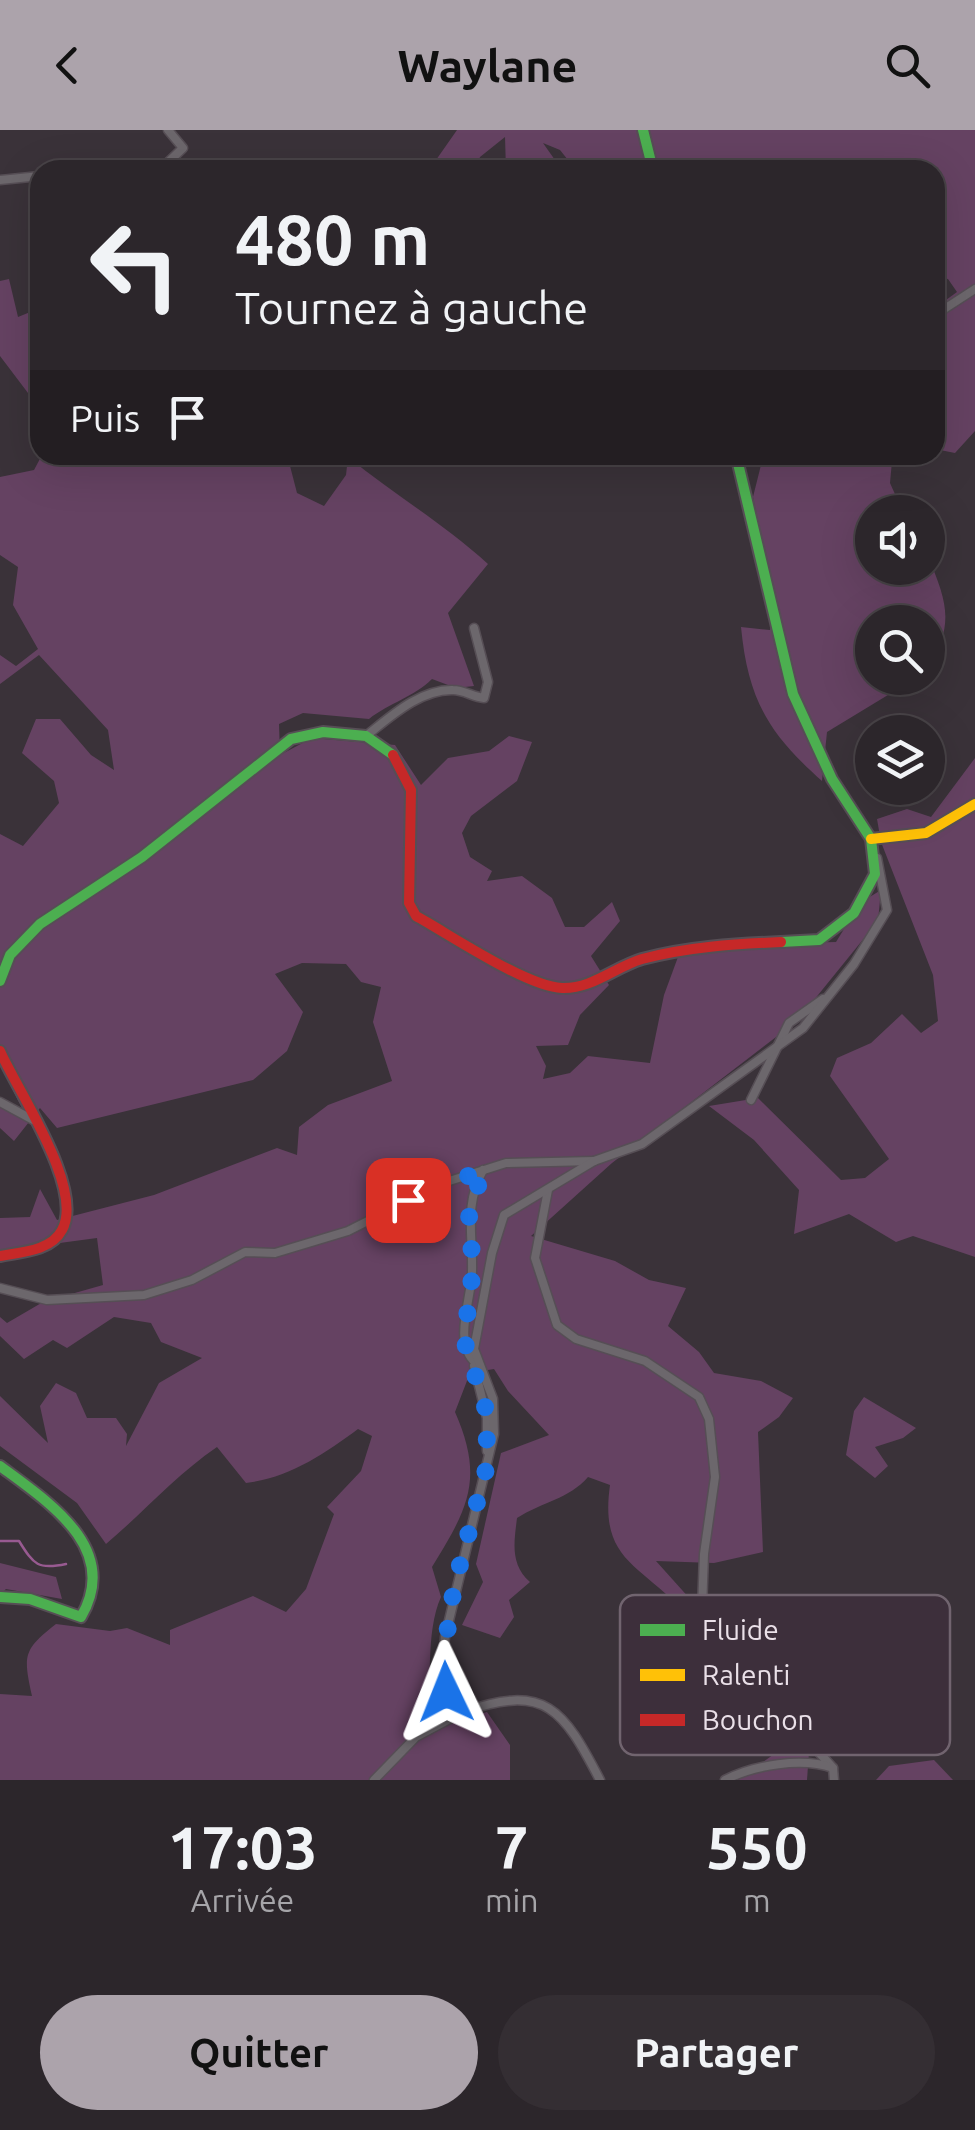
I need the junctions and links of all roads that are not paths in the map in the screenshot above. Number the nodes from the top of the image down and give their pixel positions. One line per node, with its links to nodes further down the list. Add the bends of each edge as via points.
1 (168, 130): 3 (street, via 183,148)
2 (643, 130): 4 (street)
3 (170, 160)
4 (650, 160)
5 (30, 177): 6 (street)
6 (0, 180)
7 (975, 289): 8 (street)
8 (945, 308)
9 (738, 465): 13 (street, via 793,694 832,778)
10 (474, 628): 11 (street, via 488,682 484,698 455,689 437,692)
11 (366, 736): 13 (street, via 398,758 409,782 411,910 552,987 589,984 639,960 713,945 819,940 844,924 869,890 875,874); 14 (street, via 322,732 290,739 142,858 40,924 10,954)
12 (975, 804): 13 (street, via 914,840)
13 (871, 839): 15 (street, via 887,910 804,1028)
14 (0, 982)
15 (775, 1048): 17 (street); 20 (street, via 642,1144)
16 (0, 1052): 19 (street)
17 (751, 1100)
18 (0, 1102): 19 (street)
19 (37, 1122): 23 (street, via 62,1177 68,1212 58,1234 37,1253)
20 (594, 1161): 21 (street, via 544,1158); 22 (street)
21 (483, 1170): 24 (street, via 348,1231 276,1253 244,1252 192,1280 144,1294 47,1300); 25 (street, via 468,1222 473,1269 464,1340)
22 (548, 1190): 25 (street, via 504,1215); 27 (street, via 535,1251 552,1317 576,1340 645,1361 699,1397 709,1419 715,1477)
23 (0, 1256)
24 (0, 1288)
25 (474, 1361): 29 (street, via 494,1414)
26 (0, 1466): 28 (street, via 59,1511 90,1556 95,1584 81,1616)
27 (703, 1595)
28 (0, 1597)
29 (441, 1673): 30 (street, via 453,1708); 31 (street)
30 (463, 1712): 31 (street); 35 (street, via 529,1698 556,1709)
31 (414, 1739): 34 (street)
32 (821, 1755): 33 (street)
33 (833, 1768): 36 (street, via 774,1766); 37 (street)
34 (374, 1780)
35 (600, 1780)
36 (725, 1780)
37 (834, 1780)

